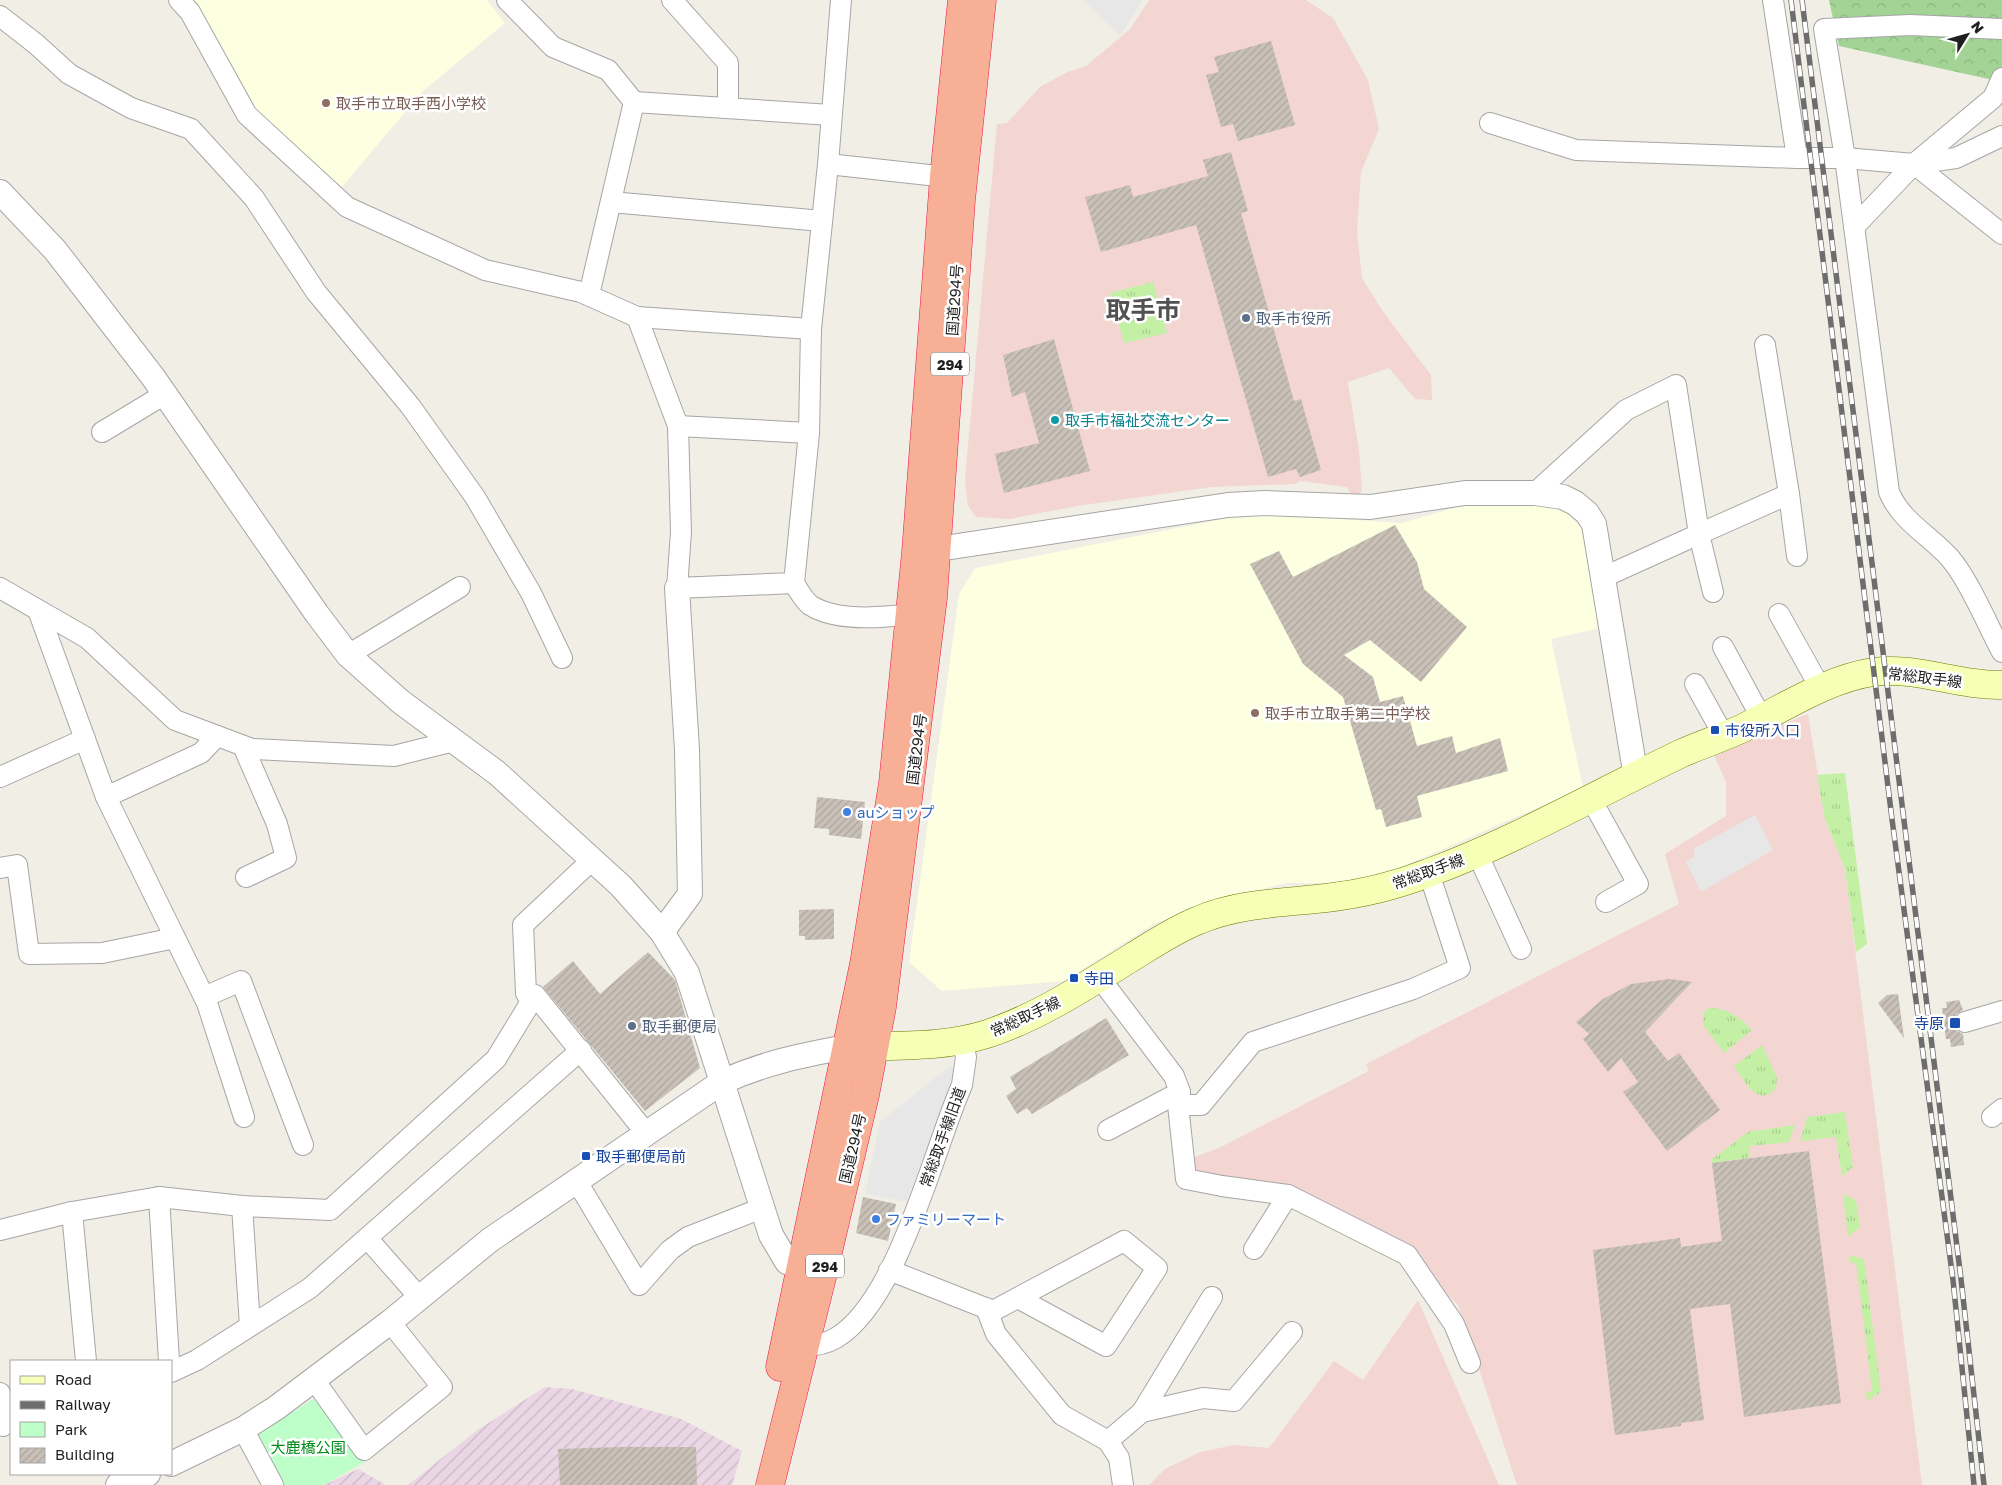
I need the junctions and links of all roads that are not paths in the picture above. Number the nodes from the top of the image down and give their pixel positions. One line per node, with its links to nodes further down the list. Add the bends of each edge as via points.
1 (179, 0): 26 (street, via 190,12 247,115 348,207 485,270)
2 (507, 0): 11 (street, via 553,47 608,70)
3 (672, 0): 12 (street, via 728,63)
4 (962, 0): 20 (highway, 国道294号 / 294)
5 (982, 0): 20 (highway, 国道294号 / 294)
6 (1773, 0): 16 (street)
7 (840, 1): 13 (street)
8 (0, 16): 51 (street, via 69,74 131,108 191,129 254,198 316,292 412,407 475,497 531,593)
9 (2002, 29): 17 (street, via 1824,28)
10 (2002, 78): 19 (street, via 1993,98)
11 (634, 102): 12 (street); 22 (street)
12 (728, 108): 13 (street)
13 (831, 114): 18 (street)
14 (1490, 123): 16 (street, via 1576,150)
15 (2002, 136): 19 (street, via 1956,158)
16 (1797, 158): 17 (street)
17 (1845, 158): 19 (street); 24 (street)
18 (828, 164): 20 (street); 23 (street)
19 (1914, 164): 24 (street); 25 (street)
20 (953, 178): 37 (highway, 国道294号 / 294)
21 (0, 192): 30 (street, via 55,250)
22 (611, 202): 23 (street); 26 (street)
23 (822, 221): 28 (street)
24 (1854, 227): 49 (street, via 1889,492 1906,519 1949,558)
25 (2002, 234)
26 (589, 295): 27 (street)
27 (637, 317): 28 (street); 31 (street)
28 (811, 328): 33 (street)
29 (1765, 345): 35 (street)
30 (165, 394): 32 (street); 50 (street)
31 (678, 426): 33 (street); 43 (street, via 681,532)
32 (102, 432)
33 (809, 433): 40 (street)
34 (1535, 493): 36 (street, via 1626,410 1676,385); 37 (street, via 1465,493 1370,507 1264,503 1228,505); 39 (street, via 1563,497 1587,513 1594,524)
35 (1789, 494): 36 (street); 38 (street)
36 (1699, 534): 39 (street); 44 (street)
37 (927, 550): 46 (highway, 国道294号 / 294); 80 (highway, 国道294号 / 294, via 915,754)
38 (1797, 556)
39 (1604, 577): 62 (street)
40 (794, 584): 43 (street); 46 (street, via 809,604 832,614 883,618)
41 (460, 587): 50 (street)
42 (0, 588): 45 (street)
43 (677, 588): 71 (street, via 687,750 690,894)
44 (1713, 592)
45 (38, 610): 56 (street, via 87,638 175,720); 58 (street)
46 (910, 614): 81 (highway, 国道294号 / 294, via 893,783 864,964)
47 (1779, 614): 54 (street)
48 (1723, 647): 55 (street)
49 (2002, 652)
50 (348, 655): 59 (street, via 401,702)
51 (562, 658)
52 (1694, 684): 57 (street)
53 (2002, 685): 54 (main road, 常総取手線, via 1886,671 1858,675)
54 (1821, 689): 55 (main road, 常総取手線)
55 (1762, 719): 57 (main road, 常総取手線)
56 (217, 736): 60 (street); 63 (street, via 201,753)
57 (1724, 736): 62 (main road, 常総取手線)
58 (85, 739): 61 (street); 63 (street)
59 (454, 741): 60 (street, via 394,756); 66 (street, via 497,773)
60 (243, 746): 69 (street, via 277,824 286,858)
61 (0, 777)
62 (1636, 777): 64 (main road, 常総取手線)
63 (106, 797): 72 (street)
64 (1591, 799): 65 (main road, 常総取手線); 70 (street, via 1638,884)
65 (1477, 853): 68 (main road, 常総取手線); 73 (street)
66 (592, 860): 71 (street, via 621,886); 76 (street, via 523,925 526,992)
67 (0, 868): 72 (street, via 17,865 29,954 102,953)
68 (1429, 873): 74 (main road, 常総取手線, via 1371,891 1245,906 1213,914 1185,925); 84 (street, via 1460,968 1413,989 1253,1042 1201,1105)
69 (246, 877)
70 (1606, 902)
71 (662, 932): 83 (street, via 686,973)
72 (175, 938): 75 (street)
73 (1521, 948)
74 (1100, 977): 79 (main road, 常総取手線, via 1032,1015 1001,1029); 84 (street, via 1174,1076)
75 (204, 997): 85 (street); 88 (street, via 241,981)
76 (530, 1002): 82 (street, via 535,995); 92 (street, via 496,1059 330,1210)
77 (2002, 1011): 78 (street)
78 (1965, 1022)
79 (962, 1040): 80 (main road, 常総取手線, via 916,1046); 99 (street, 常総取手線旧道, via 966,1057 963,1079 903,1245)
80 (875, 1046): 81 (main road, 常総取手線); 107 (highway, 国道294号 / 294)
81 (847, 1047): 83 (street, via 776,1061); 98 (highway, 国道294号 / 294)
82 (581, 1050): 87 (street); 96 (street)
83 (722, 1082): 87 (street); 93 (street)
84 (1179, 1098): 86 (street); 90 (street, via 1186,1179)
85 (244, 1117)
86 (1108, 1130)
87 (646, 1133): 89 (street)
88 (304, 1145)
89 (576, 1180): 93 (street, via 639,1285 670,1250 688,1237); 100 (street, via 490,1240)
90 (1288, 1194): 97 (street); 110 (street, via 1407,1255 1454,1324)
91 (158, 1197): 92 (street); 94 (street); 109 (street)
92 (242, 1206): 105 (street)
93 (762, 1208): 98 (street, via 777,1248 787,1262)
94 (72, 1212): 95 (street); 108 (street)
95 (0, 1230)
96 (367, 1238): 100 (street); 105 (street, via 310,1288)
97 (1254, 1249)
98 (801, 1269): 107 (highway, 国道294号 / 294)
99 (889, 1270): 103 (street); 107 (street, 常総取手線旧道, via 876,1295 842,1333 816,1345)
100 (419, 1297): 104 (street)
101 (1212, 1297): 114 (street)
102 (1018, 1298): 102 (street, via 1124,1241 1157,1268 1106,1346); 103 (street, via 993,1311)
103 (986, 1308): 117 (street, via 996,1334 1062,1415)
104 (390, 1322): 112 (street); 112 (street, via 442,1387 364,1450)
105 (250, 1326): 111 (street, via 197,1360)
106 (1292, 1332): 114 (street, via 1234,1401 1203,1398)
107 (795, 1345): 122 (highway, 国道294号 / 294); 123 (highway, 国道294号 / 294)
108 (86, 1360)
109 (169, 1360)
110 (1470, 1363)
111 (172, 1372)
112 (315, 1381): 116 (street)
113 (0, 1393): 115 (street)
114 (1142, 1412): 117 (street)
115 (5, 1426)
116 (243, 1429): 118 (street); 121 (street)
117 (1108, 1441): 124 (street, via 1119,1458)
118 (172, 1464)
119 (145, 1475): 120 (street)
120 (118, 1485)
121 (273, 1485)
122 (751, 1485)
123 (770, 1485)
124 (1123, 1485)

